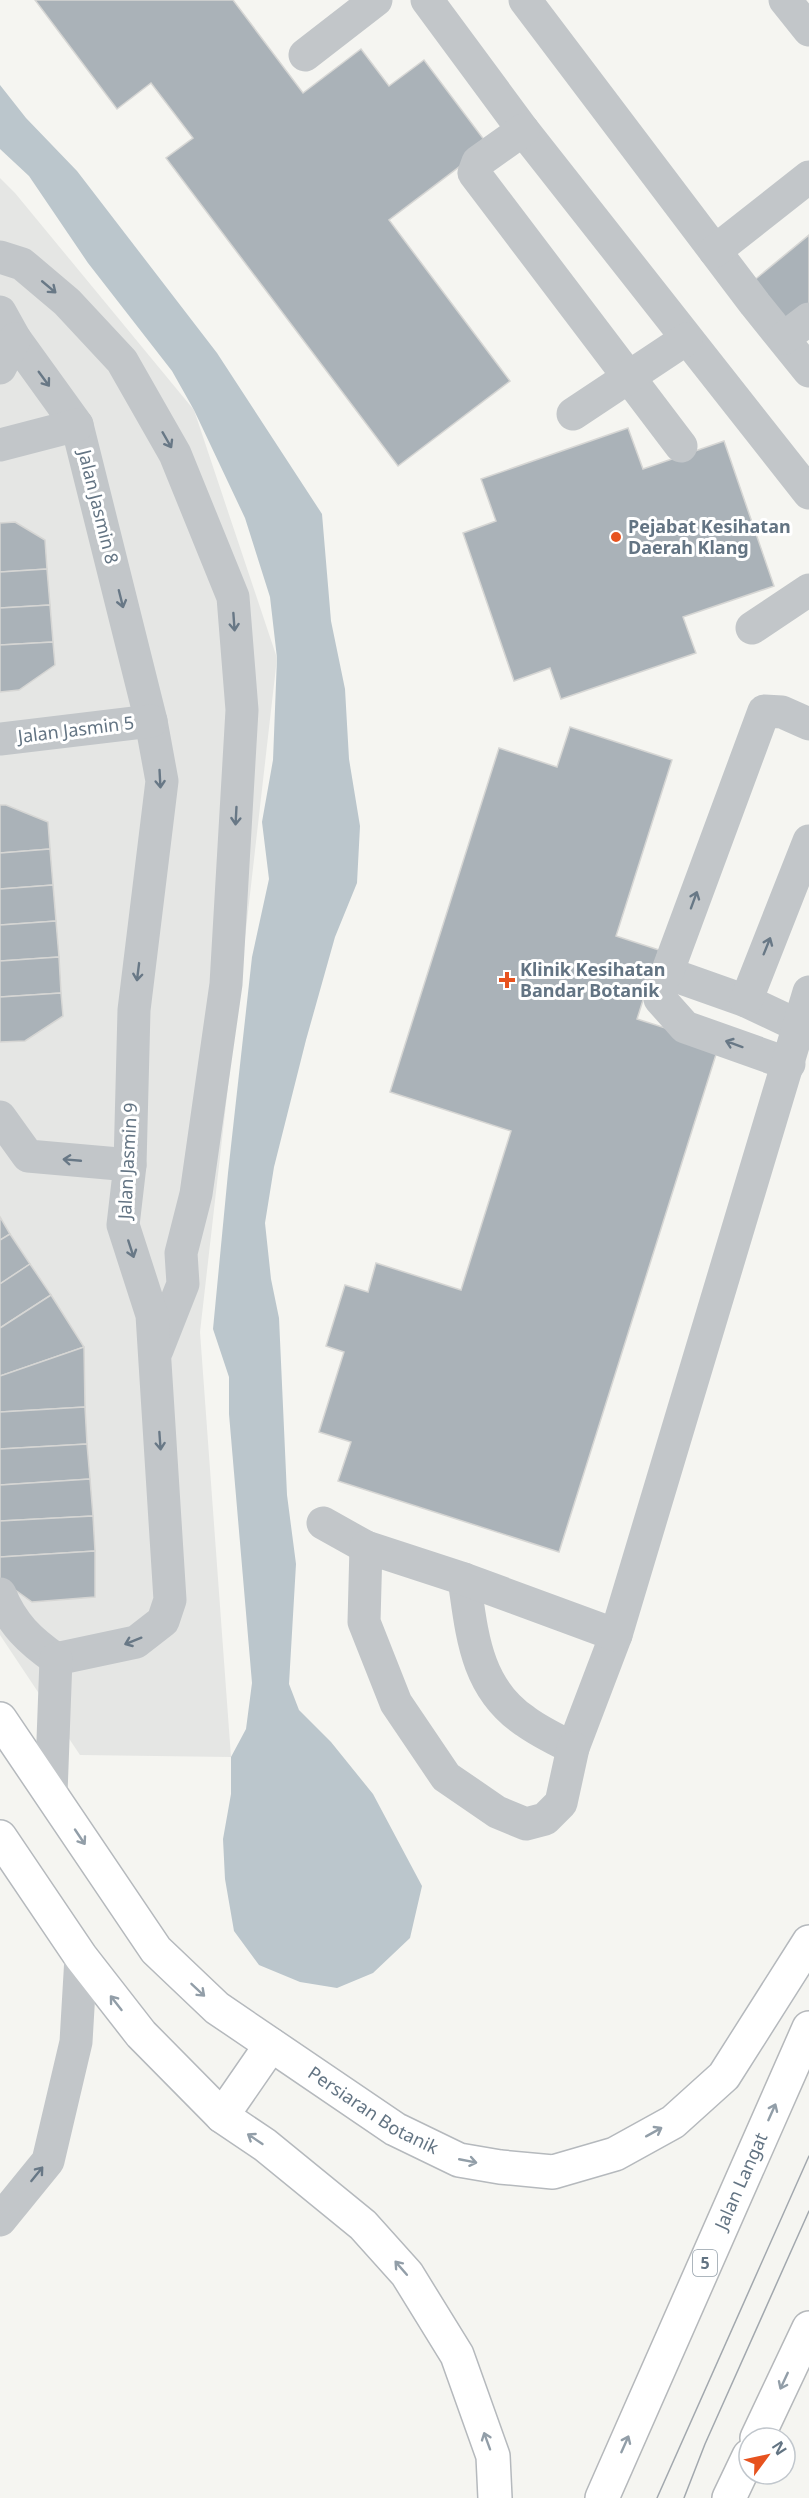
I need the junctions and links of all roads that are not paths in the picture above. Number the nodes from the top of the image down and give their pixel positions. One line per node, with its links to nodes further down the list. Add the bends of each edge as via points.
1 (376, 0): 6 (street)
2 (427, 0): 7 (street)
3 (525, 0): 9 (street)
4 (785, 0): 5 (street)
5 (809, 30)
6 (305, 55)
7 (523, 130): 13 (street); 16 (street, via 478,162 474,173)
8 (809, 177): 9 (street)
9 (714, 251): 12 (street)
10 (0, 257): 35 (street, one-way to 35, via 22,264 67,302 122,362 175,454 232,597 242,710 226,984 196,1194 181,1253 183,1284)
11 (7, 326): 14 (street); 18 (street, Jalan Jasmin 8, one-way to 18)
12 (796, 328): 15 (street)
13 (687, 339): 16 (street); 21 (street)
14 (0, 368)
15 (809, 371)
16 (629, 378): 17 (street); 20 (street)
17 (573, 414)
18 (77, 425): 19 (street); 24 (street, Jalan Jasmin 8, one-way to 24)
19 (0, 445)
20 (681, 446)
21 (809, 493)
22 (809, 590): 23 (street)
23 (752, 628)
24 (151, 721): 26 (street, Jalan Jasmin 5); 34 (street, Jalan Jasmin 9, one-way to 34, via 162,781 134,1010)
25 (809, 724): 28 (street, one-way to 25, via 765,711 782,712)
26 (0, 739)
27 (809, 841): 30 (street, one-way to 27)
28 (667, 973): 30 (street); 32 (street, one-way to 28, via 685,1027 660,999 661,980)
29 (809, 992): 31 (street)
30 (746, 1001): 31 (street)
31 (799, 1026): 32 (street)
32 (789, 1064): 40 (street)
33 (0, 1117): 34 (street, one-way to 33, via 28,1156)
34 (130, 1165): 35 (street, Jalan Jasmin 9, one-way to 35, via 123,1225 152,1316)
35 (154, 1357): 41 (street, Jalan Jasmin 9, one-way to 41, via 170,1600 163,1621 136,1642)
36 (323, 1523): 37 (street)
37 (366, 1547): 38 (street); 43 (street, via 364,1622 396,1703 446,1777 497,1812 526,1824 544,1819 561,1803)
38 (464, 1579): 40 (street); 43 (street, via 476,1654 496,1694 524,1721)
39 (0, 1594): 41 (street, via 29,1640)
40 (616, 1635): 43 (street)
41 (56, 1659): 44 (street)
42 (0, 1719): 44 (main road, Persiaran Botanik)
43 (573, 1748)
44 (51, 1794): 49 (main road, Persiaran Botanik, one-way to 49, via 156,1950 217,2008)
45 (0, 1837): 47 (main road)
46 (809, 1942): 49 (main road, Persiaran Botanik, one-way to 46, via 395,2128 459,2160 553,2172 615,2154 682,2114 724,2076)
47 (81, 1957): 50 (main road, one-way to 47, via 141,2034); 51 (street, one-way to 47, via 48,2161 76,2042)
48 (809, 2028): 56 (main road, Jalan Langat / 5, one-way to 48)
49 (271, 2045): 50 (main road)
50 (222, 2116): 55 (main road, one-way to 50, via 493,2456 457,2355 407,2274 363,2225 265,2145)
51 (0, 2220)
52 (809, 2328): 53 (main road, one-way to 53)
53 (763, 2426)
54 (737, 2481): 57 (main road)
55 (495, 2498)
56 (602, 2498)
57 (729, 2498)

